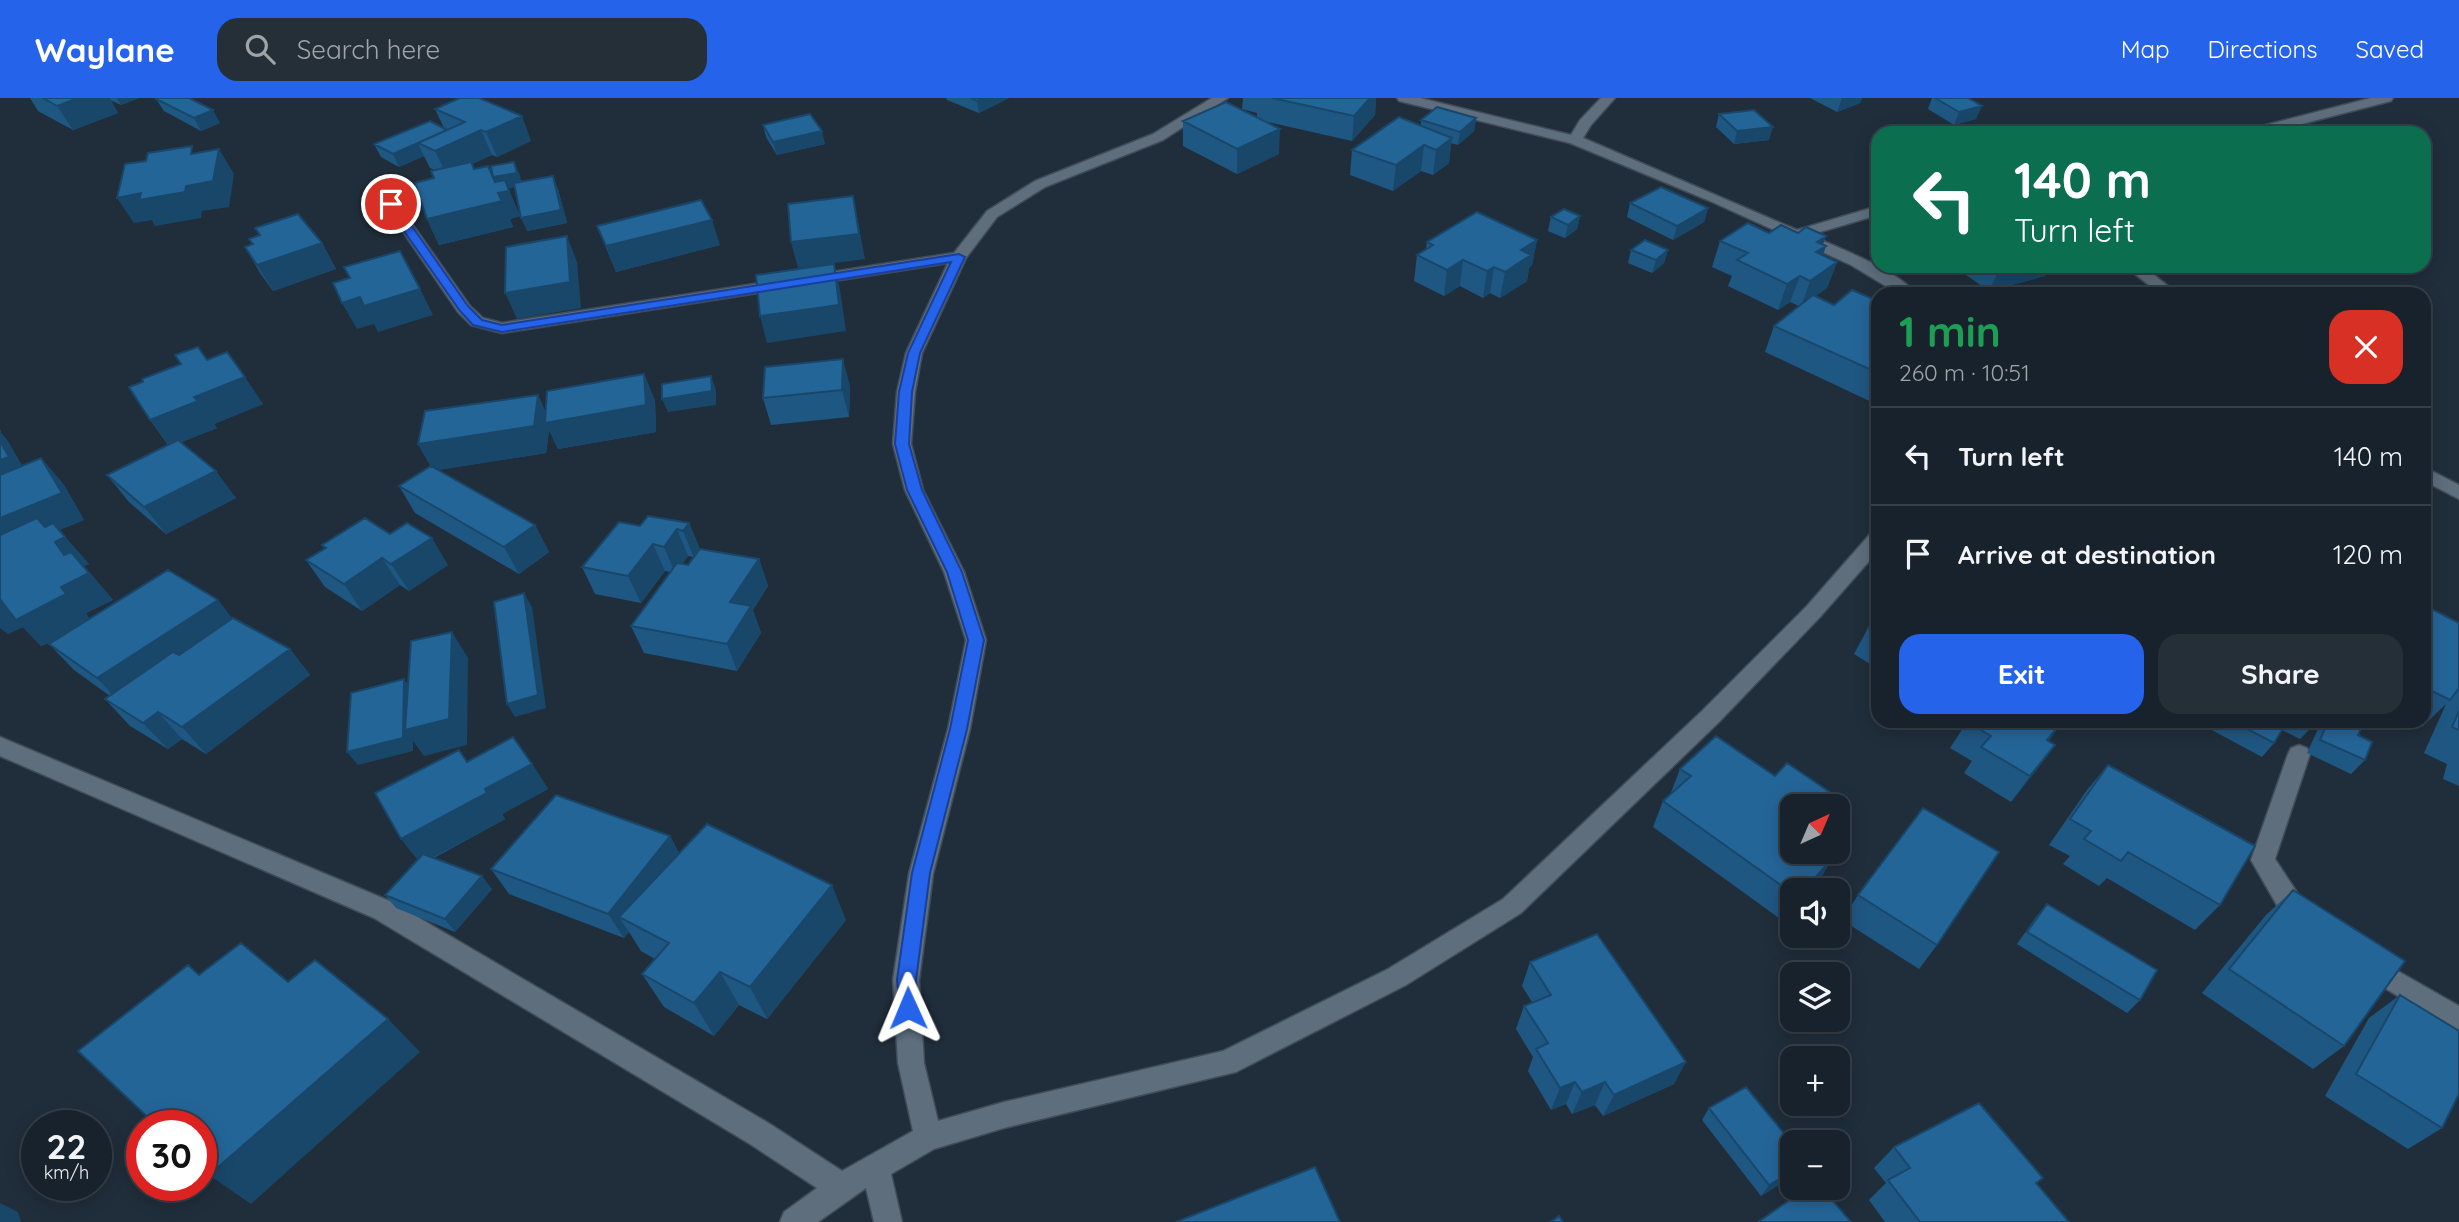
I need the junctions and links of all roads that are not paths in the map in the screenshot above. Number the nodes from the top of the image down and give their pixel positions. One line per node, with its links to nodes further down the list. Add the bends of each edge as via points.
1 (1221, 98): 10 (street, via 1158,137 1040,184 992,215)
2 (1404, 98): 6 (street)
3 (1608, 98): 6 (street)
4 (2386, 98): 5 (street)
5 (2278, 126)
6 (1575, 140): 9 (street)
7 (391, 204): 10 (street, via 464,309 477,322 502,328)
8 (1871, 212): 9 (street)
9 (1795, 235): 11 (street)
10 (959, 257): 24 (street, via 914,353 902,444 915,490 954,572 976,640 959,729 921,873 906,980 911,1063)
11 (1871, 270)
12 (1876, 273): 14 (street)
13 (2142, 273): 15 (street)
14 (1901, 287)
15 (2161, 287)
16 (2431, 477): 17 (street)
17 (2459, 493)
18 (1871, 546): 24 (street, via 1711,716 1511,906 1397,977 1227,1063)
19 (0, 746): 26 (street, via 383,911 760,1134)
20 (2299, 754): 21 (street, via 2263,860 2295,913)
21 (2317, 929)
22 (2351, 953): 23 (street)
23 (2459, 1020)
24 (928, 1137): 25 (street)
25 (875, 1168): 26 (street); 28 (street)
26 (841, 1187): 27 (street)
27 (794, 1222)
28 (888, 1222)

